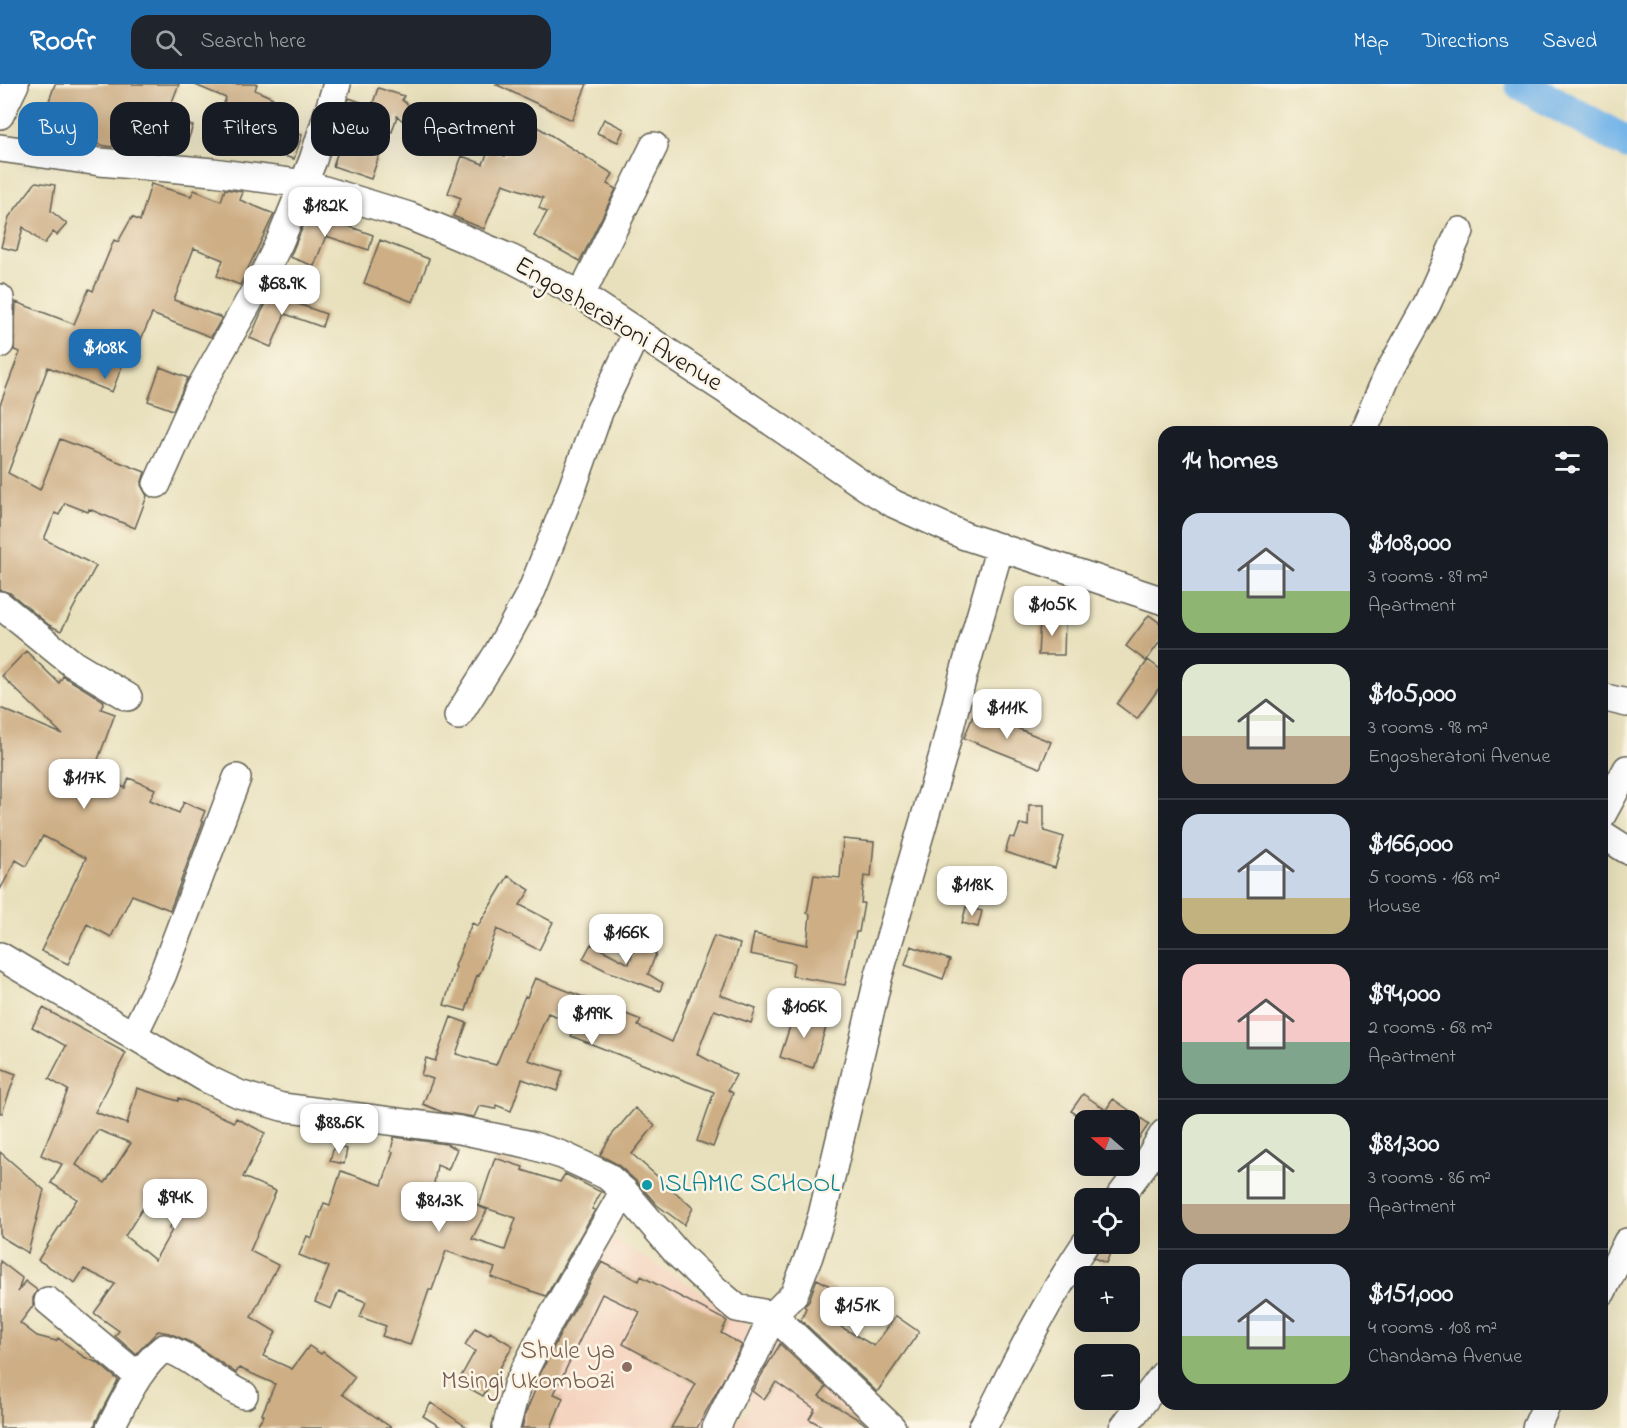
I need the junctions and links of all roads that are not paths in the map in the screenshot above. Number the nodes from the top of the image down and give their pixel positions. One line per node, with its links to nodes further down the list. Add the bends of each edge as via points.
1 (15, 84): 3 (street)
2 (337, 84): 6 (street)
3 (0, 115)
4 (654, 146): 8 (street)
5 (0, 148): 6 (street, Engosheratoni Avenue)
6 (305, 184): 8 (street, Engosheratoni Avenue, via 441,228); 13 (street, via 260,282 198,392)
7 (1460, 231): 12 (street)
8 (581, 295): 10 (street, Engosheratoni Avenue)
9 (0, 298): 11 (street)
10 (637, 332): 14 (street, Engosheratoni Avenue, via 866,487 925,519); 20 (street, via 599,412 532,590)
11 (0, 344)
12 (1366, 426)
13 (157, 484)
14 (1000, 547): 15 (street, Engosheratoni Avenue); 35 (street, via 879,975 822,1215 794,1294)
15 (1158, 599)
16 (0, 605): 17 (street, via 73,664)
17 (128, 697)
18 (1608, 699): 19 (street)
19 (1627, 704)
20 (458, 716)
21 (1627, 769): 23 (street)
22 (237, 778): 27 (street, via 162,976)
23 (1608, 804)
24 (1608, 838): 25 (street)
25 (1627, 850)
26 (0, 956): 27 (street)
27 (133, 1036): 30 (street, via 239,1094 282,1107 460,1130 526,1144 590,1167)
28 (1158, 1143): 29 (street)
29 (1126, 1188)
30 (624, 1191): 35 (street, via 677,1253 737,1308); 41 (street, via 528,1364)
31 (1626, 1248): 33 (street)
32 (1078, 1254): 44 (street)
33 (1608, 1281)
34 (48, 1301): 36 (street)
35 (773, 1315): 42 (street); 43 (street)
36 (138, 1376): 38 (street, via 152,1356 164,1348 177,1352); 40 (street)
37 (1158, 1382): 45 (street)
38 (244, 1395)
39 (1544, 1410): 46 (street)
40 (110, 1428)
41 (506, 1428)
42 (716, 1428)
43 (892, 1428)
44 (982, 1428)
45 (1123, 1428)
46 (1536, 1428)

